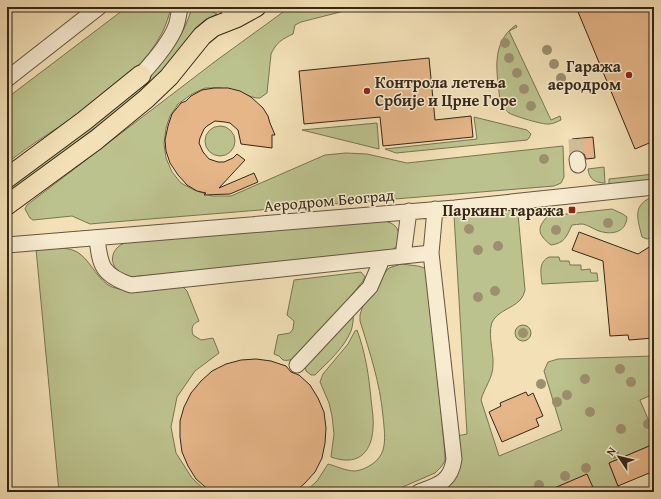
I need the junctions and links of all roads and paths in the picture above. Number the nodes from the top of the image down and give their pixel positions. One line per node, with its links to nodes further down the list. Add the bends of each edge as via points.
1 (99, 7): 6 (street)
2 (180, 7): 5 (street, via 175,27 166,43)
3 (227, 7): 4 (street)
4 (255, 7): 9 (main road, via 213,27 146,99 96,140)
5 (141, 74): 7 (main road, via 84,121)
6 (7, 79)
7 (7, 178)
8 (654, 187): 10 (street, Аеродром Београд)
9 (7, 205)
10 (434, 209): 11 (street, Аеродром Београд); 14 (street)
11 (409, 211): 12 (street, Аеродром Београд); 15 (street)
12 (97, 238): 13 (street, Аеродром Београд); 16 (street, via 101,263 105,269 116,279 131,285)
13 (7, 245)
14 (431, 253): 15 (street); 18 (street, via 454,459 453,469 447,478)
15 (403, 256): 16 (street)
16 (380, 259): 17 (street, via 370,287)
17 (297, 365)
18 (419, 492)

